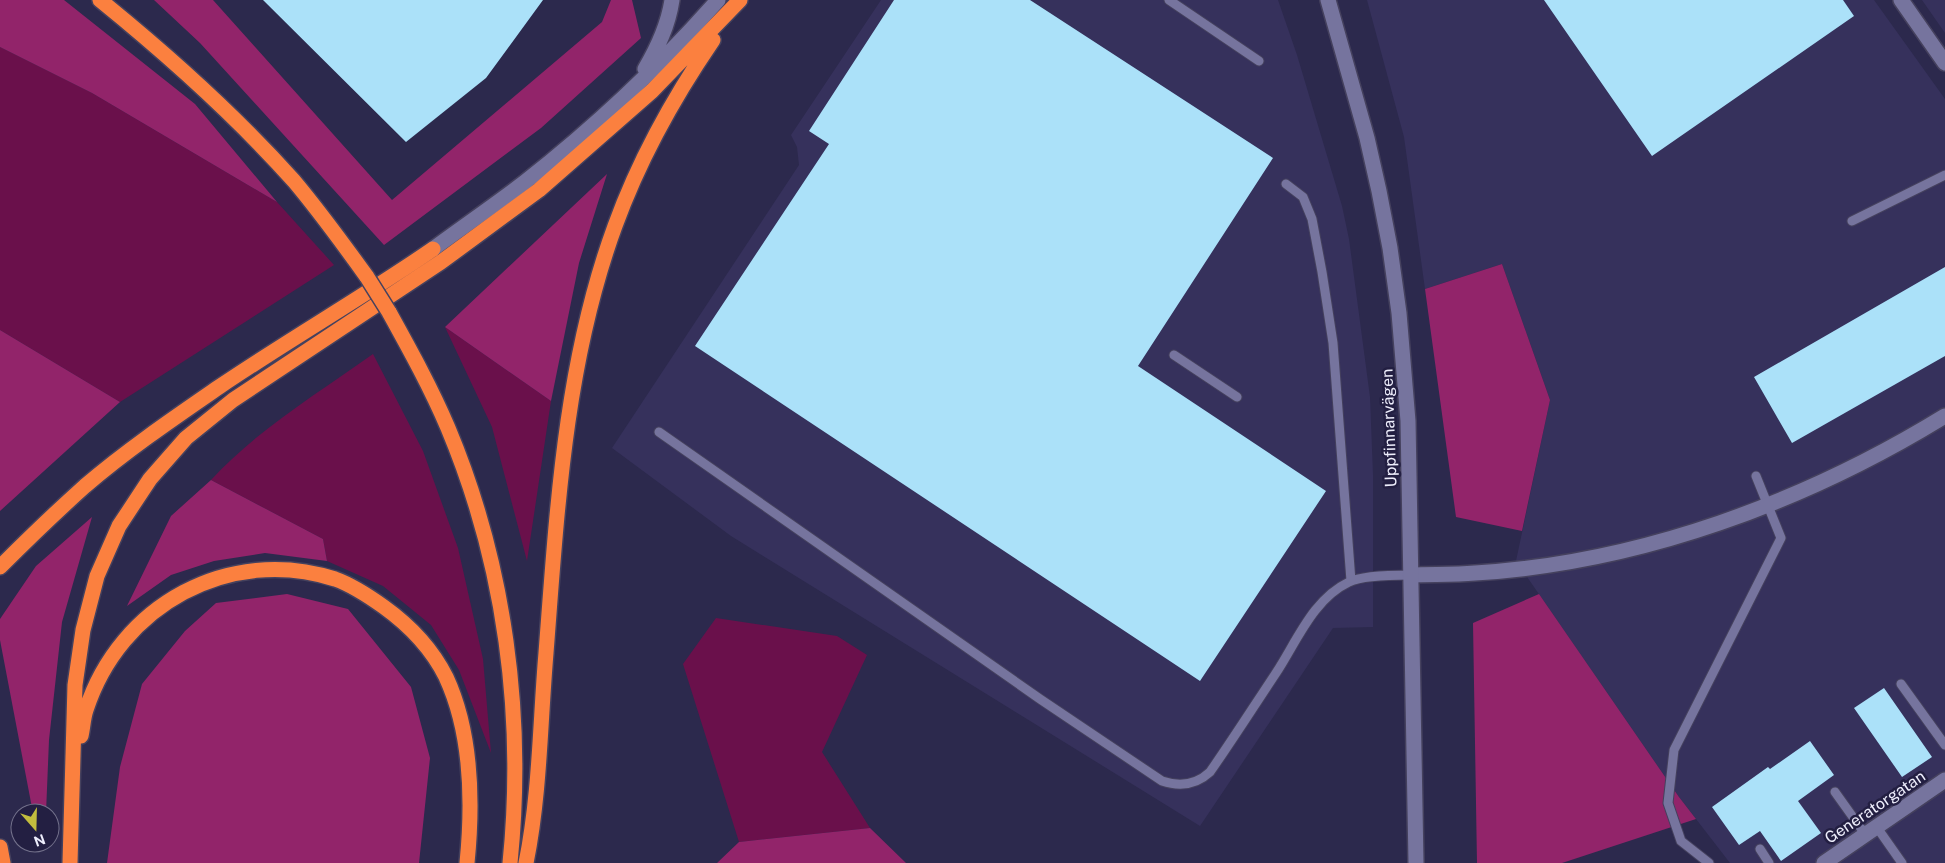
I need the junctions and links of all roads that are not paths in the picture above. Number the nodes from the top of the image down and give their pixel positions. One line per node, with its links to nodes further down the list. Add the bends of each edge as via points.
1 (100, 0): 36 (highway, bridge, via 177,65 293,181 368,277 426,378 448,429 478,516 496,586 508,658 515,747 515,811)
2 (672, 0): 10 (street, via 661,41)
3 (718, 0): 10 (street)
4 (1169, 0): 8 (lane)
5 (1328, 0): 22 (street, Uppfinnarvägen, via 1367,138 1390,248 1408,421)
6 (1901, 0): 9 (street)
7 (740, 1): 27 (highway, via 652,91 539,190 442,262 233,400 186,438 150,479 120,526 97,576 83,630 75,684); 37 (highway, via 707,49 635,177 615,226 586,324 571,398 561,482 535,799)
8 (1259, 61)
9 (1945, 62)
10 (632, 90): 14 (street, via 530,178)
11 (1945, 175): 13 (lane)
12 (1286, 184): 23 (lane, via 1303,197 1312,219 1322,272 1333,343)
13 (1852, 222)
14 (433, 248): 21 (highway, via 384,283 220,386 139,444 86,486)
15 (1174, 355): 16 (lane)
16 (1237, 397)
17 (1945, 416): 20 (street, via 1853,468)
18 (659, 432): 23 (lane, via 1040,699 1162,781 1174,785 1193,783 1210,772 1311,617 1326,598)
19 (1756, 476): 20 (lane)
20 (1768, 506): 22 (street, via 1638,547 1558,563 1475,573); 39 (lane, via 1781,538 1674,750 1668,803 1681,841)
21 (0, 567)
22 (1410, 575): 23 (lane); 38 (street, Uppfinnarvägen)
23 (1351, 581)
24 (1901, 684): 25 (lane)
25 (1945, 745)
26 (1945, 780): 29 (street, Generatorgatan)
27 (71, 784): 34 (highway); 35 (highway, via 86,711 101,675 148,615 183,592 216,577 254,570 295,570 336,580 370,597 399,617 420,638 446,677 468,761 471,810)
28 (1835, 792): 29 (lane)
29 (1871, 830): 32 (lane); 41 (street, Generatorgatan)
30 (0, 847): 33 (highway)
31 (1760, 849): 40 (lane)
32 (1899, 862)
33 (3, 863)
34 (70, 863)
35 (467, 863)
36 (510, 863)
37 (526, 863)
38 (1416, 863)
39 (1709, 863)
40 (1770, 863)
41 (1824, 863)

